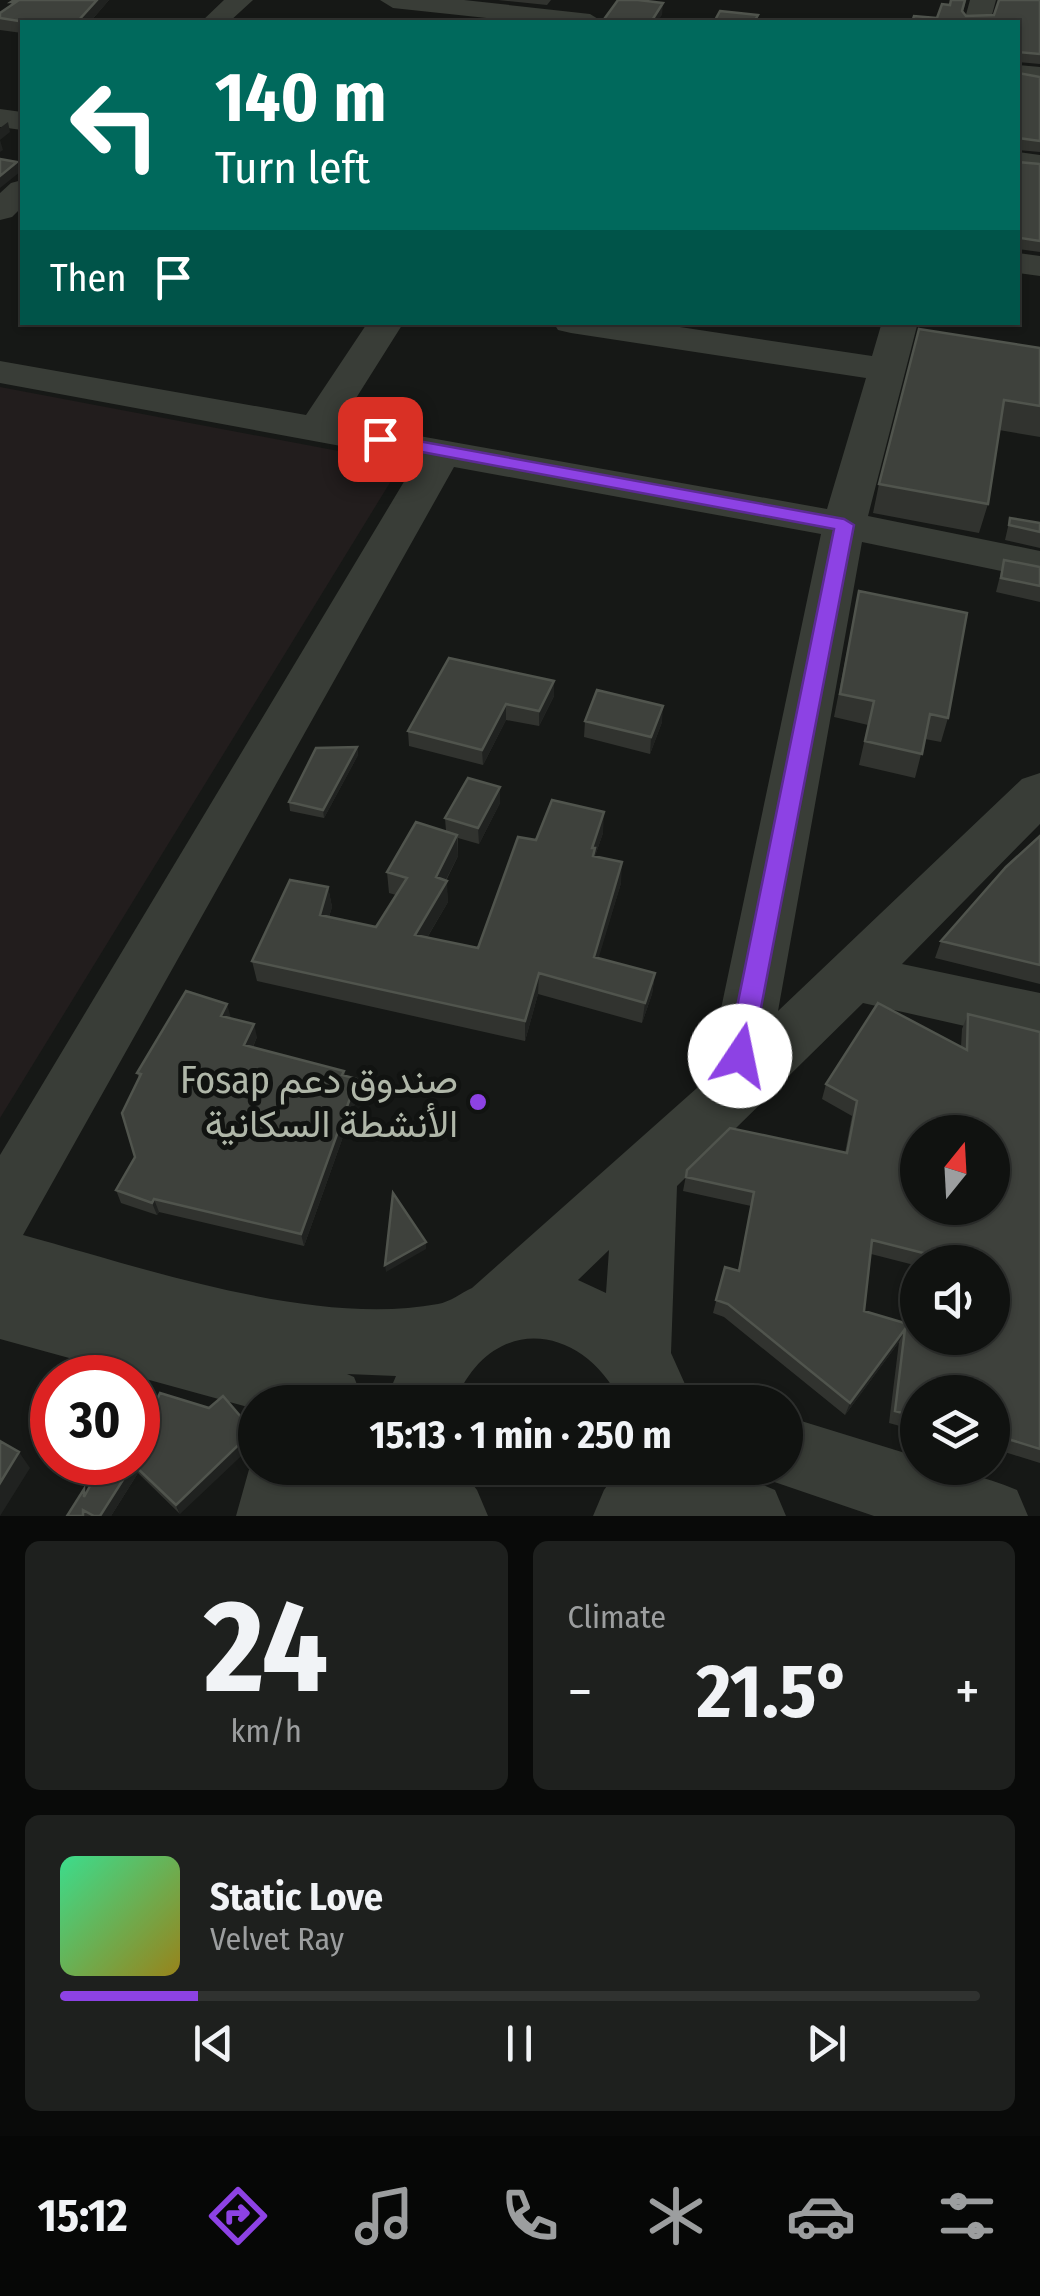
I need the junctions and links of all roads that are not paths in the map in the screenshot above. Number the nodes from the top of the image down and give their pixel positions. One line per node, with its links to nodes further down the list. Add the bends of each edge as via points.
1 (240, 0): 4 (street)
2 (393, 0): 5 (street)
3 (610, 0): 6 (street)
4 (216, 20)
5 (574, 20)
6 (594, 20)
7 (20, 192): 8 (street)
8 (0, 210)
9 (384, 325): 14 (street)
10 (590, 325): 12 (street)
11 (899, 325): 12 (street)
12 (888, 370): 16 (street)
13 (0, 372): 14 (street)
14 (317, 428): 15 (street)
15 (443, 451): 16 (street); 23 (street)
16 (844, 525): 17 (street); 21 (street)
17 (1040, 565)
18 (1040, 792): 19 (street)
19 (854, 977): 20 (street); 21 (street)
20 (1040, 1018)
21 (733, 1094): 22 (street)
22 (646, 1175): 26 (street); 27 (street)
23 (0, 1214)
24 (0, 1260): 26 (street, via 290,1334 373,1342)
25 (0, 1306): 28 (street)
26 (476, 1324): 27 (street, via 534,1304 572,1309 608,1326); 29 (street, via 438,1358)
27 (657, 1384)
28 (250, 1385)
29 (427, 1385)
30 (803, 1458): 41 (street)
31 (280, 1485): 35 (street)
32 (384, 1485): 36 (street)
33 (430, 1485): 37 (street)
34 (649, 1485): 38 (street)
35 (274, 1516)
36 (336, 1516)
37 (451, 1516)
38 (630, 1516)
39 (642, 1516): 40 (street)
40 (750, 1516)
41 (991, 1516)

